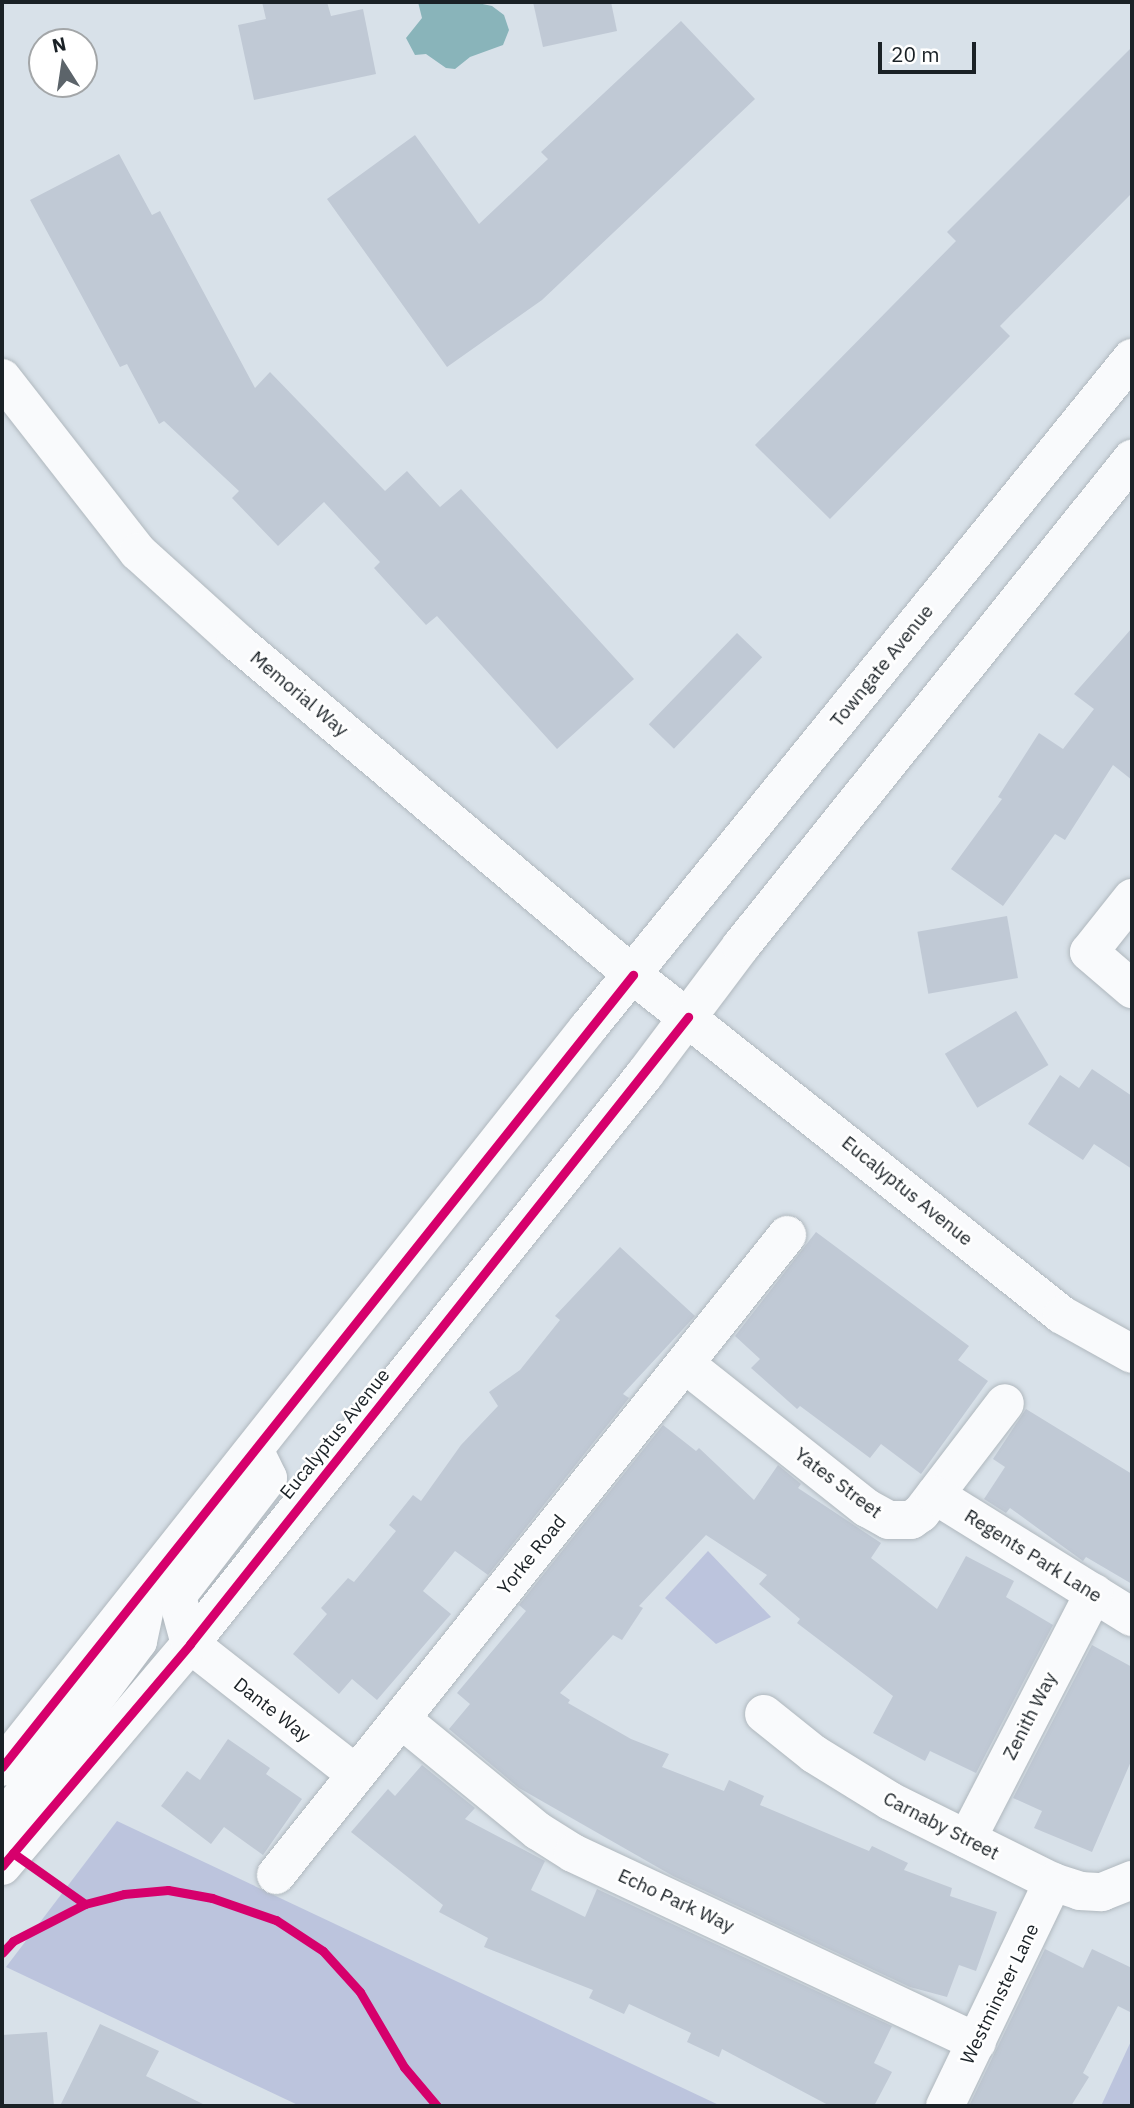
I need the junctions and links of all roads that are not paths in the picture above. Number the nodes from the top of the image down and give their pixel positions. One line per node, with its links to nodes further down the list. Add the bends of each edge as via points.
1 (1132, 358): 5 (street, Towngate Avenue)
2 (2, 377): 5 (street, Memorial Way, via 138,552 236,641)
3 (1132, 460): 7 (street)
4 (1132, 898): 6 (street, via 1089,951)
5 (633, 975): 7 (street, Eucalyptus Avenue); 12 (street)
6 (1132, 989)
7 (688, 1017): 9 (street, Eucalyptus Avenue, via 1062,1315); 17 (street, Eucalyptus Avenue)
8 (787, 1235): 10 (street, Yorke Road)
9 (1132, 1354)
10 (685, 1364): 13 (street, Yates Street, via 867,1508 889,1520 911,1520); 19 (street, Yorke Road)
11 (1005, 1404): 13 (street, Yates Street)
12 (255, 1451): 14 (street); 17 (street, via 268,1478 177,1596)
13 (935, 1495): 15 (street, Regents Park Lane)
14 (151, 1584): 20 (street); 22 (street, via 138,1641)
15 (1094, 1593): 16 (street, Regents Park Lane); 23 (street, Zenith Way)
16 (1132, 1617)
17 (190, 1644): 21 (street, Dante Way); 24 (street, Eucalyptus Avenue)
18 (764, 1714): 23 (street, Carnaby Street, via 814,1754 890,1801)
19 (401, 1719): 21 (street, Yorke Road); 28 (street, Echo Park Way, via 538,1831 573,1853)
20 (2, 1767)
21 (356, 1774): 25 (street, Yorke Road)
22 (2, 1823)
23 (967, 1839): 27 (street, Carnaby Street)
24 (2, 1866)
25 (276, 1875)
26 (1132, 1880): 27 (street, Carnaby Street, via 1102,1892 1080,1891)
27 (1054, 1882): 28 (street, Westminster Lane)
28 (977, 2042): 29 (street, Westminster Lane)
29 (945, 2106)

